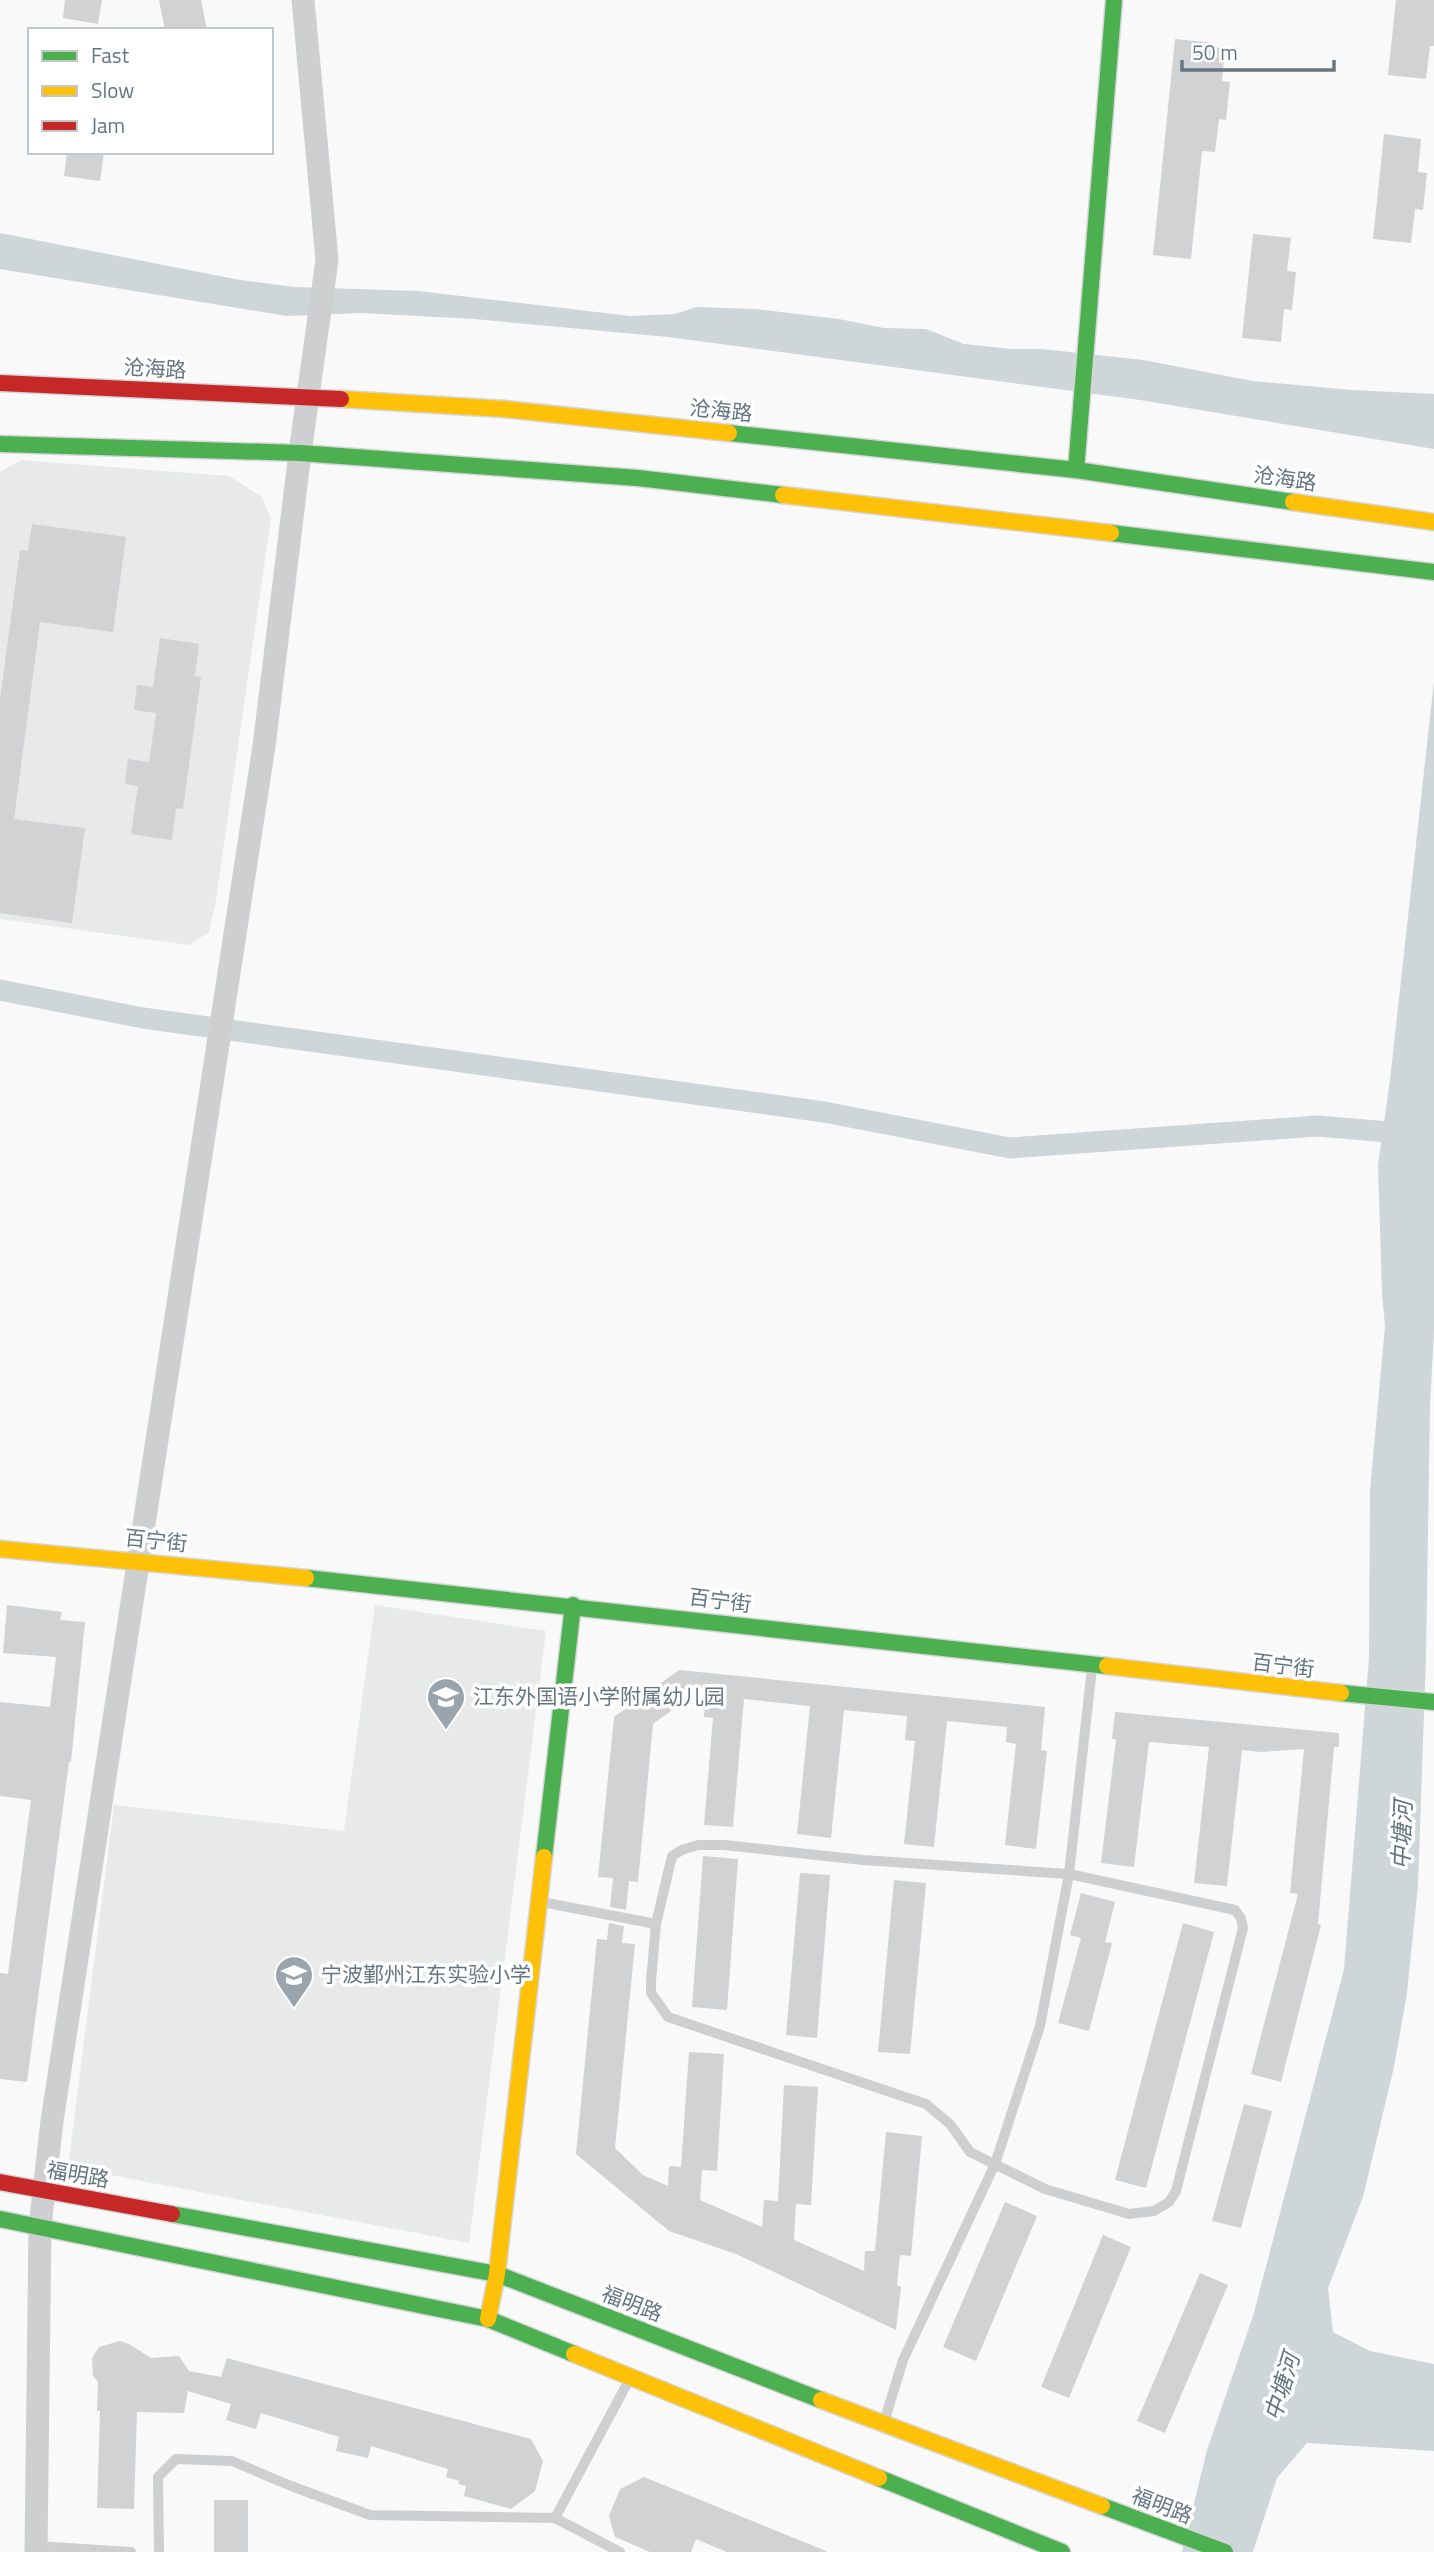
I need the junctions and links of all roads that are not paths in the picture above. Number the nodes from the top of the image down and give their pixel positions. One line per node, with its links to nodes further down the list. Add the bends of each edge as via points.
1 (303, 0): 4 (street, via 325,278)
2 (1114, 0): 7 (main road)
3 (0, 383): 4 (main road, 沧海路)
4 (309, 397): 6 (street); 7 (main road, 沧海路, via 504,409)
5 (0, 444): 6 (main road)
6 (300, 453): 9 (main road, via 638,478); 11 (street, via 264,746)
7 (1076, 470): 8 (main road, 沧海路)
8 (1434, 522)
9 (1434, 572)
10 (0, 1549): 11 (main road, 百宁街)
11 (138, 1560): 12 (main road, 百宁街); 20 (street)
12 (573, 1605): 13 (main road, 百宁街); 16 (main road)
13 (1092, 1665): 14 (main road, 百宁街); 15 (lane)
14 (1434, 1702)
15 (1069, 1874): 17 (lane, via 698,1845 671,1856); 18 (lane, via 1040,2026); 18 (lane, via 1235,1910 1241,1918 1176,2191 1154,2211 1129,2214 1045,2189)
16 (539, 1902): 17 (lane); 23 (main road)
17 (656, 1924): 18 (lane, via 651,1993 668,2017 926,2104 950,2124 970,2152)
18 (995, 2164): 26 (lane, via 903,2360)
19 (0, 2182): 20 (main road, 福明路)
20 (44, 2189): 22 (street); 23 (main road, 福明路)
21 (0, 2219): 22 (main road)
22 (40, 2225): 24 (main road); 28 (street)
23 (498, 2274): 24 (main road); 26 (main road, 福明路)
24 (488, 2319): 25 (main road)
25 (631, 2377): 27 (lane); 32 (main road)
26 (883, 2425): 33 (main road, 福明路)
27 (555, 2518): 30 (lane, via 370,2515 232,2461 176,2459 158,2477); 31 (lane)
28 (36, 2549): 29 (lane)
29 (131, 2552)
30 (159, 2552)
31 (620, 2552)
32 (1062, 2552)
33 (1225, 2552)

